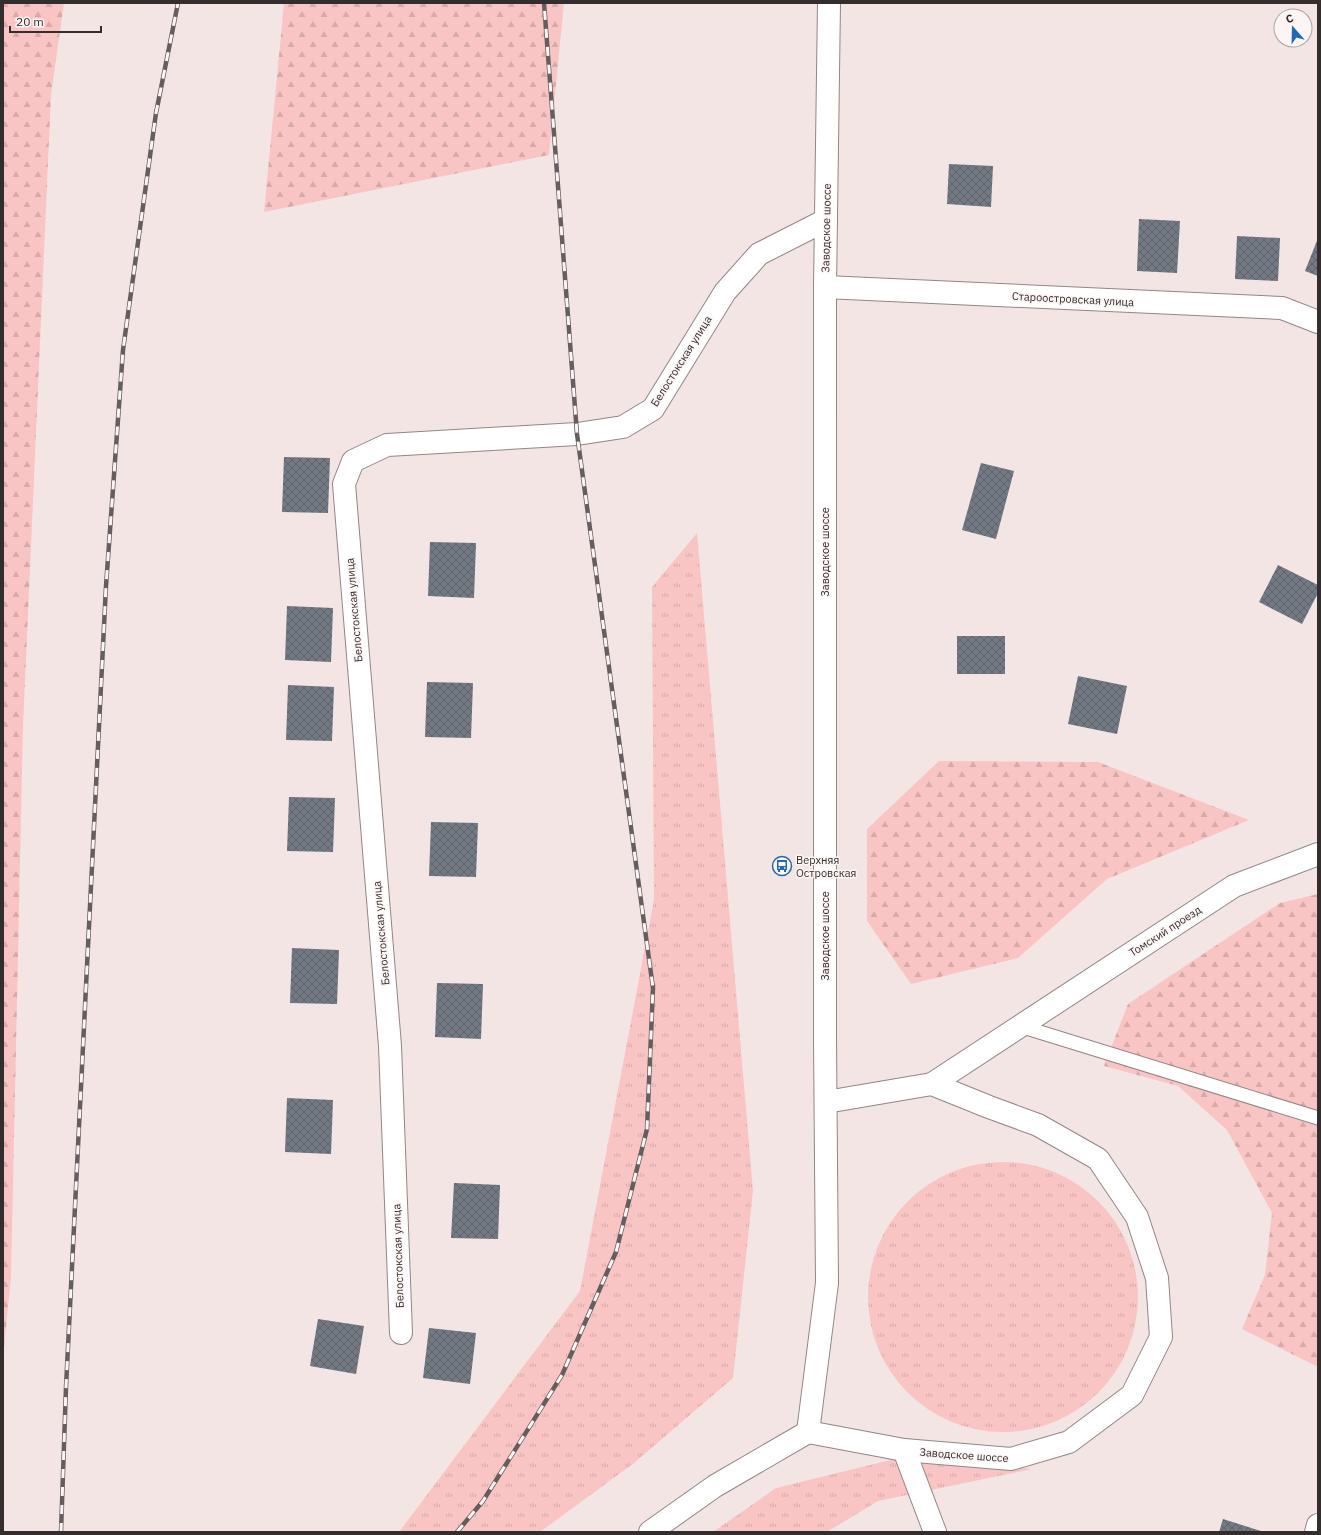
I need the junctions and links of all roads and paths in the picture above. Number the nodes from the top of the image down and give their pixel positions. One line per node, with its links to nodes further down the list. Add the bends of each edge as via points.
1 (829, 3): 2 (main road, Заводское шоссе)
2 (826, 220): 3 (main road, Заводское шоссе); 10 (main road, Белостокская улица, via 759,254 725,292 653,409 623,428 577,434 387,445 353,461 344,484 390,1046)
3 (825, 287): 4 (main road, Староостровская улица, via 1282,308); 8 (main road, Заводское шоссе)
4 (1318, 322)
5 (1318, 854): 6 (main road, Томский проезд, via 1234,886)
6 (1020, 1026): 7 (main road, Томский проезд); 9 (lane)
7 (932, 1084): 8 (main road); 12 (main road, Заводское шоссе, via 1038,1125 1098,1159 1137,1217 1157,1278 1161,1337 1132,1395 1070,1442 1011,1459)
8 (826, 1102): 11 (main road, Заводское шоссе, via 827,1283)
9 (1318, 1118)
10 (402, 1333)
11 (808, 1432): 12 (main road, Заводское шоссе); 14 (main road, via 715,1486)
12 (904, 1450): 15 (main road)
13 (1318, 1525): 16 (main road)
14 (650, 1532)
15 (935, 1532)
16 (1316, 1532)

